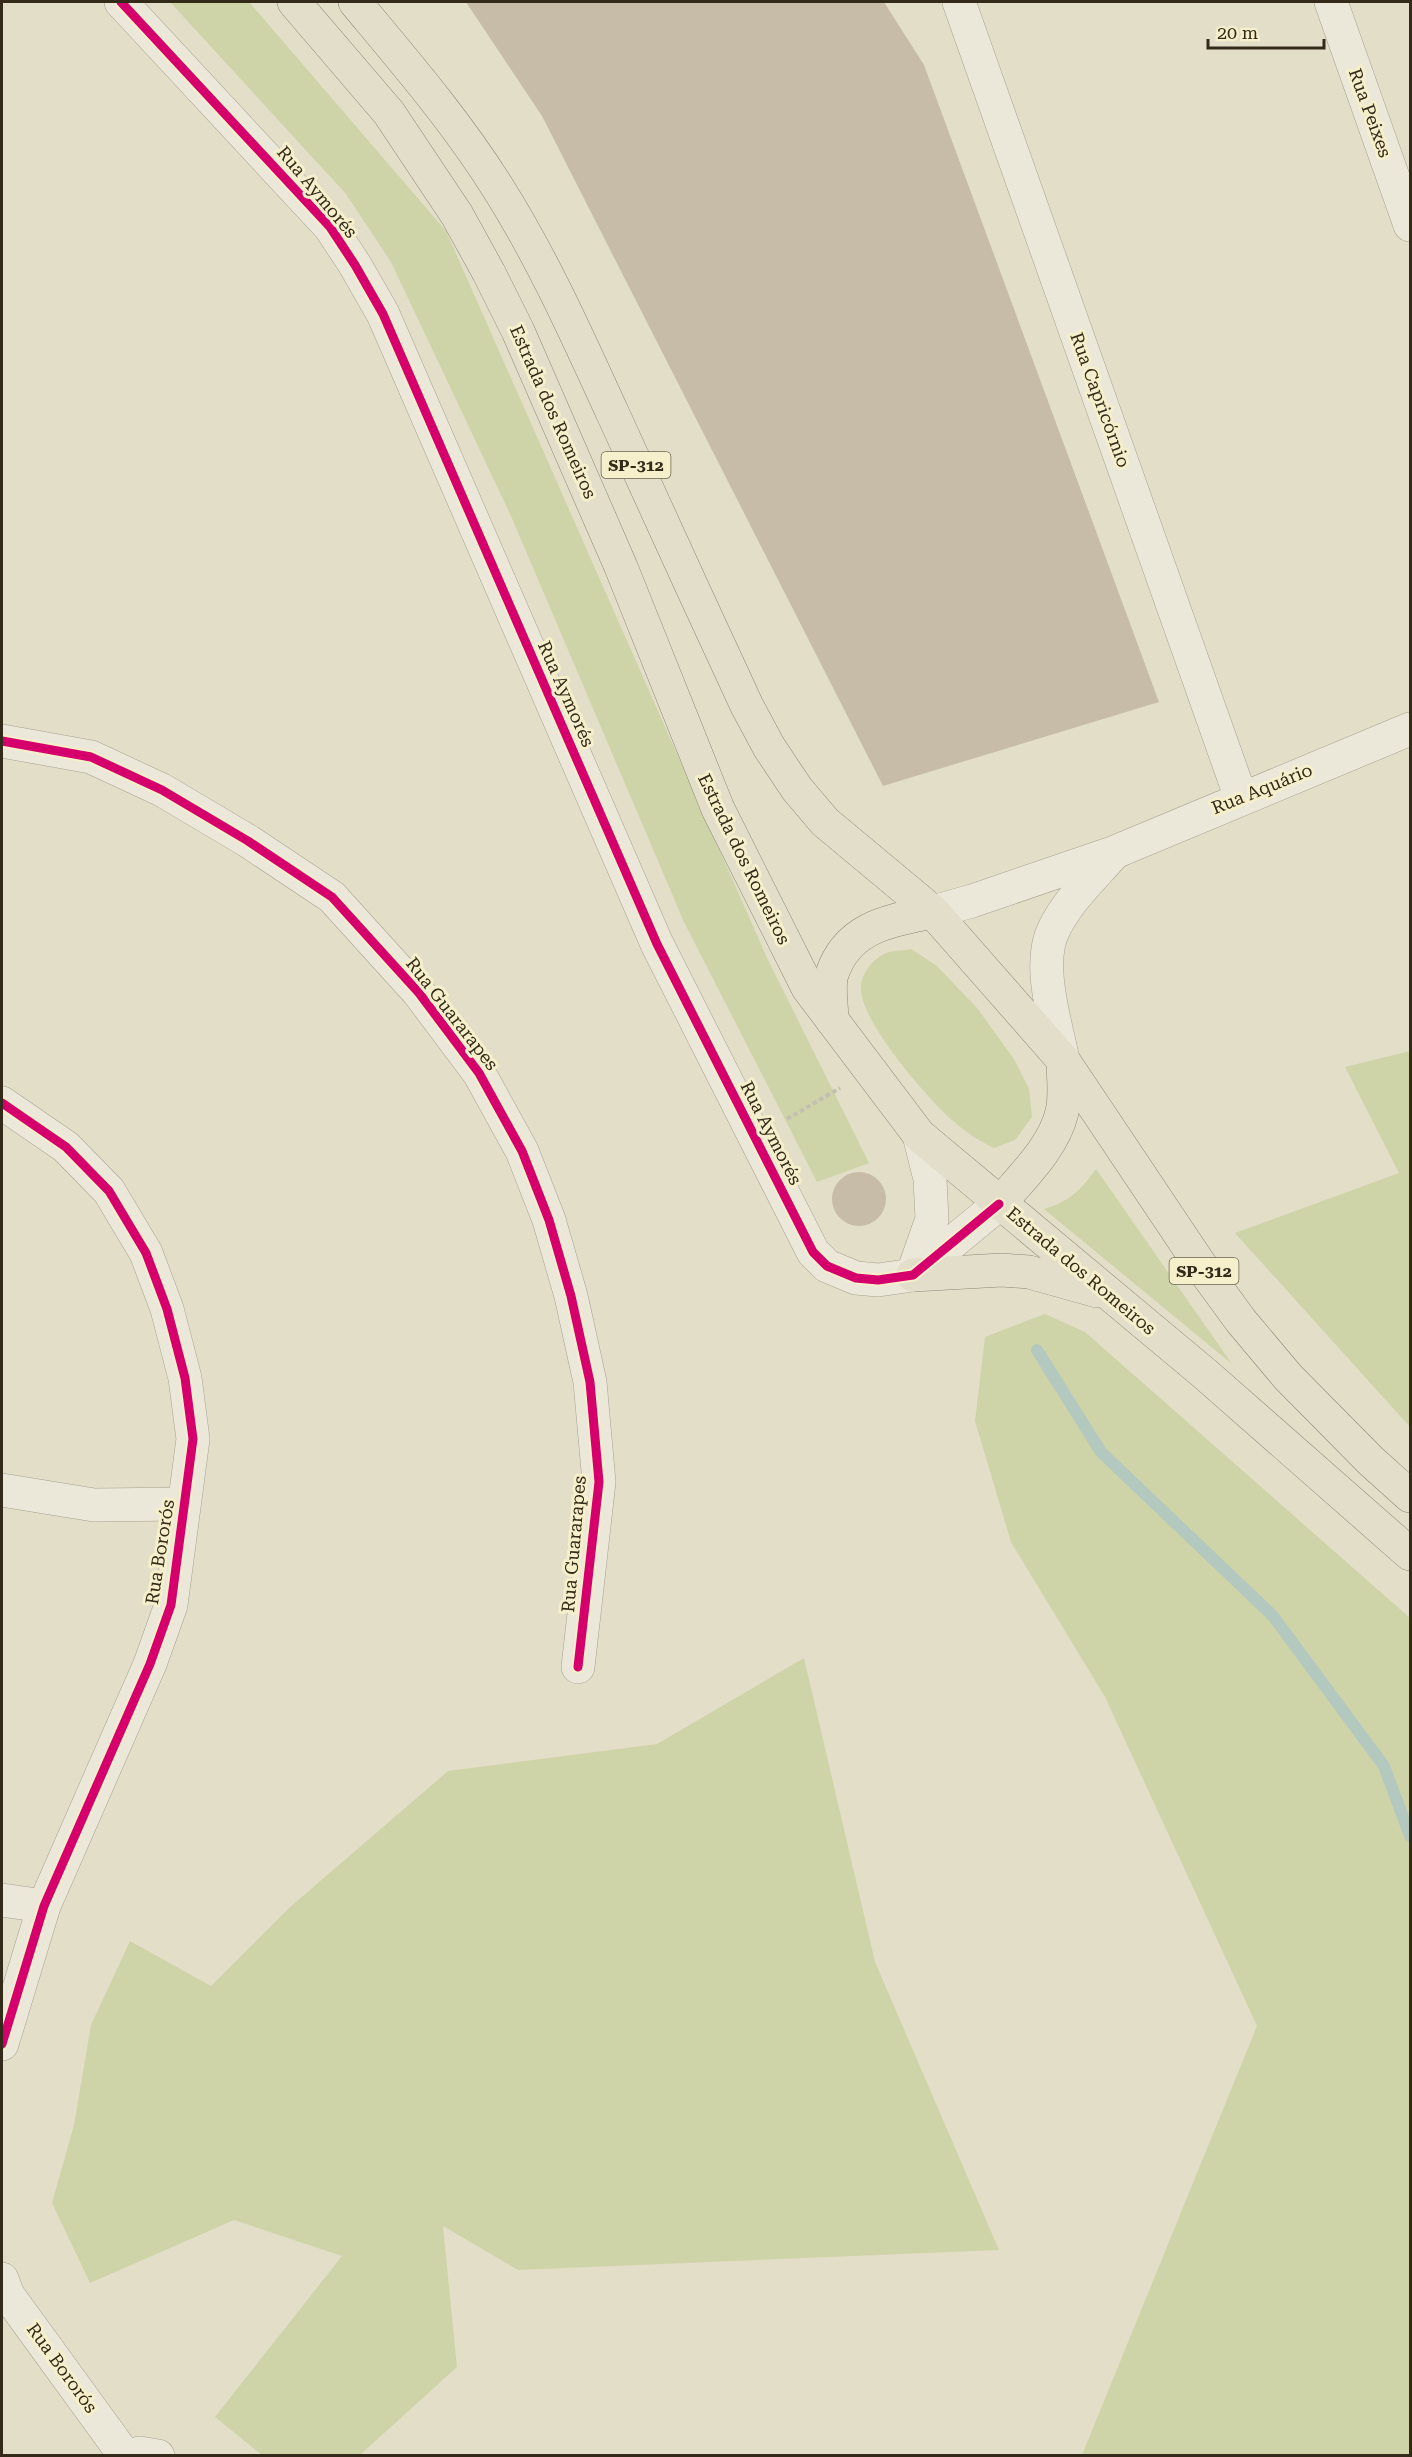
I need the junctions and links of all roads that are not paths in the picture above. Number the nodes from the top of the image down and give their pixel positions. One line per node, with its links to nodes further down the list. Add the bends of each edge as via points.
1 (122, 2): 17 (street, Rua Aymorés, via 330,227 383,314 657,944 813,1252 828,1266 856,1278 878,1280)
2 (294, 2): 12 (main road, Estrada dos Romeiros / SP-312, via 389,113 457,215 489,273 621,567 718,809 808,988)
3 (355, 2): 11 (main road, SP-312, via 425,85 500,190 587,359 769,747 825,822)
4 (959, 2): 9 (street, Rua Capricórnio)
5 (1330, 2): 6 (street, Rua Peixes)
6 (1410, 225)
7 (1410, 729): 9 (street, Rua Aquário)
8 (2, 741): 23 (street, Rua Guararapes, via 91,757 162,790 332,897 419,993 479,1073 522,1151 549,1220 590,1382 599,1482)
9 (1241, 798): 10 (street, Rua Aquário)
10 (1115, 852): 11 (street, Rua Aquário); 13 (street, via 1070,903 1053,931 1046,959)
11 (933, 912): 12 (main road, via 891,921 863,933 846,946 832,976); 13 (main road, SP-312)
12 (832, 1020): 15 (main road, Estrada dos Romeiros / SP-312)
13 (1063, 1060): 16 (main road, via 1062,1112 1051,1138); 20 (main road, SP-312, via 1241,1321 1288,1377)
14 (2, 1103): 21 (street, Rua Bororós, via 66,1147 95,1176 109,1191 146,1253 167,1309 185,1378 193,1439)
15 (919, 1135): 16 (main road, Estrada dos Romeiros / SP-312); 17 (street, via 930,1179 932,1219)
16 (999, 1204): 17 (street); 18 (main road, Estrada dos Romeiros / SP-312)
17 (913, 1275): 18 (main road, via 1029,1272)
18 (1107, 1294): 22 (main road, Estrada dos Romeiros / SP-312)
19 (2, 1491): 21 (street, via 94,1505)
20 (1410, 1496)
21 (184, 1504): 25 (street, Rua Bororós, via 168,1615)
22 (1410, 1554)
23 (578, 1667)
24 (2, 1900): 25 (street)
25 (44, 1906): 26 (street, Rua Bororós)
26 (2, 2044)
27 (2, 2279): 28 (street, Rua Bororós, via 9,2295)
28 (125, 2456)
29 (135, 2456): 30 (street)
30 (158, 2456)

